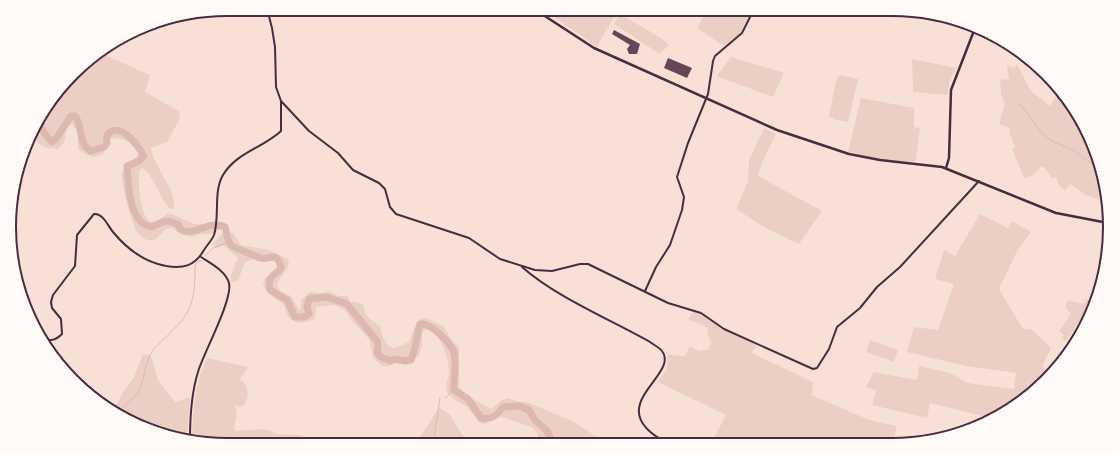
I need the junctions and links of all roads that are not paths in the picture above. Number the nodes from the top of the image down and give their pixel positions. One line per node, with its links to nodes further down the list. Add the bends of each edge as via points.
1 (268, 16): 6 (street, via 275,47 276,87)
2 (545, 16): 5 (street, via 594,48)
3 (750, 16): 5 (street, via 742,33 715,56)
4 (973, 32): 7 (street, via 951,90 949,158)
5 (706, 98): 7 (street, via 777,130 827,147 880,160); 12 (street, via 677,177 684,197 682,210 670,245)
6 (281, 101): 10 (street, via 281,131 274,138 240,156 223,176 214,234); 11 (street, via 309,131 338,153 353,170 379,183 385,189 390,208 396,214 469,238 500,259)
7 (946, 168): 8 (street)
8 (979, 181): 9 (street, via 1056,213); 12 (street, via 903,264 877,287 860,308 837,327 829,349 817,368 813,369 724,329 701,313 680,308)
9 (1103, 222)
10 (200, 257): 13 (street, via 184,268 156,264 134,252 100,216 94,214 77,235 75,266 53,295 52,308 61,319 62,334); 14 (street, via 225,276 230,286 198,373 192,399)
11 (521, 266): 12 (street, via 552,271 588,264); 15 (street, via 561,294 650,342 663,352 663,368 640,402 638,413 642,422)
12 (645, 291)
13 (50, 341)
14 (190, 435)
15 (660, 438)

